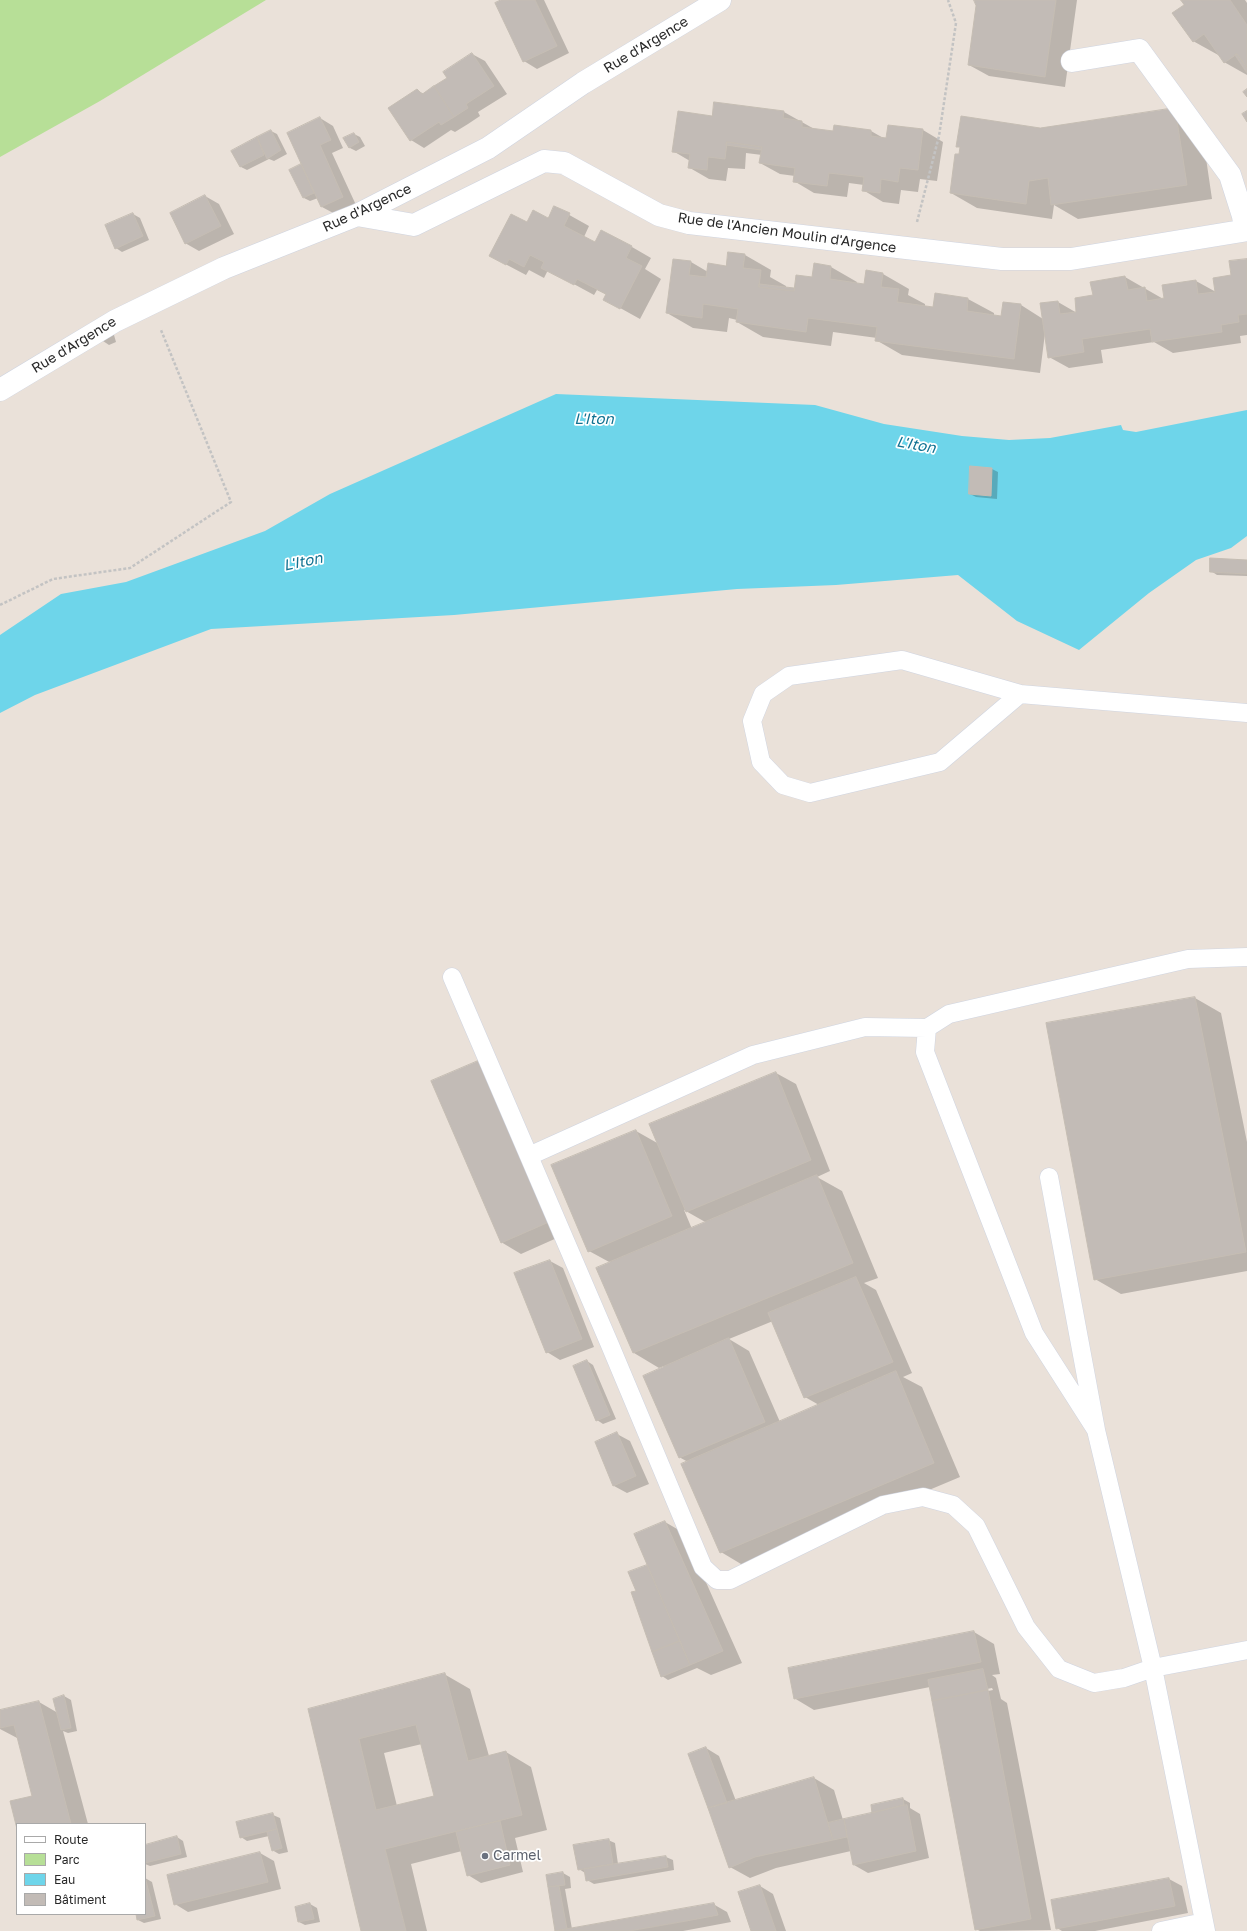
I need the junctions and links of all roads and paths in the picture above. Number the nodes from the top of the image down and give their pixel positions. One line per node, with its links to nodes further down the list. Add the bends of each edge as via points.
1 (720, 0): 4 (street, Rue d'Argence, via 583,83 488,148)
2 (948, 0): 6 (path, via 956,23 939,136)
3 (1072, 61): 5 (street, Rue de l'Ancien Moulin d'Argence, via 1139,50 1230,175)
4 (356, 215): 6 (street, Rue de l'Ancien Moulin d'Argence, via 414,226 544,161 564,163 659,215 689,223); 7 (street, Rue d'Argence, via 224,268)
5 (1246, 230): 6 (street, Rue de l'Ancien Moulin d'Argence, via 1071,259 1002,260)
6 (910, 250)
7 (150, 304): 8 (street, Rue d'Argence, via 115,320); 9 (path, via 231,502 130,568 53,579)
8 (0, 390)
9 (0, 605)
10 (1020, 694): 10 (lane, via 902,660 789,676 762,694 752,720 761,762 782,785 810,794 940,762); 11 (lane)
11 (1247, 713)
12 (1247, 957): 14 (lane, via 1181,961 949,1014)
13 (452, 977): 15 (lane)
14 (927, 1028): 15 (lane, via 865,1027 753,1055); 17 (lane, via 925,1052 1034,1333)
15 (529, 1156): 19 (lane, via 703,1567 717,1580 730,1580 883,1505 923,1497 953,1505 976,1526 1026,1627 1059,1669 1094,1683 1124,1678)
16 (1049, 1177): 17 (lane)
17 (1096, 1430): 19 (lane)
18 (1247, 1650): 19 (lane)
19 (1153, 1668): 20 (lane)
20 (1205, 1926): 21 (lane)
21 (1161, 1931)

